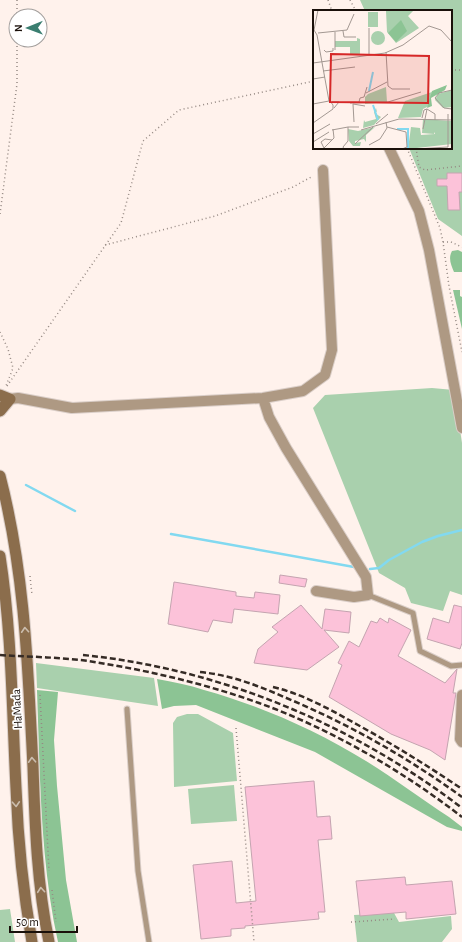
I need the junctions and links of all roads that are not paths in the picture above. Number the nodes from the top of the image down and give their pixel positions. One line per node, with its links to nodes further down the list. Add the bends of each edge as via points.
1 (389, 149): 6 (street, via 419,211 429,250)
2 (323, 170): 4 (street, via 332,350 325,375 303,391)
3 (3, 398): 4 (street, via 18,398 72,408); 5 (main road)
4 (264, 398): 11 (street, via 269,417 286,448 366,576)
5 (0, 411)
6 (462, 428)
7 (0, 476): 17 (main road, HaMada, one-way to 7, via 35,822 29,681 21,588)
8 (0, 556): 9 (main road, HaMada)
9 (2, 579): 16 (main road, HaMada, one-way to 16, via 10,639 20,849 24,896)
10 (316, 591): 11 (street, via 354,597)
11 (368, 595): 12 (lane, via 413,613 420,651 451,666)
12 (462, 665)
13 (462, 695): 15 (street)
14 (127, 709): 18 (lane, via 138,871)
15 (462, 742)
16 (32, 942)
17 (49, 942)
18 (149, 942)

